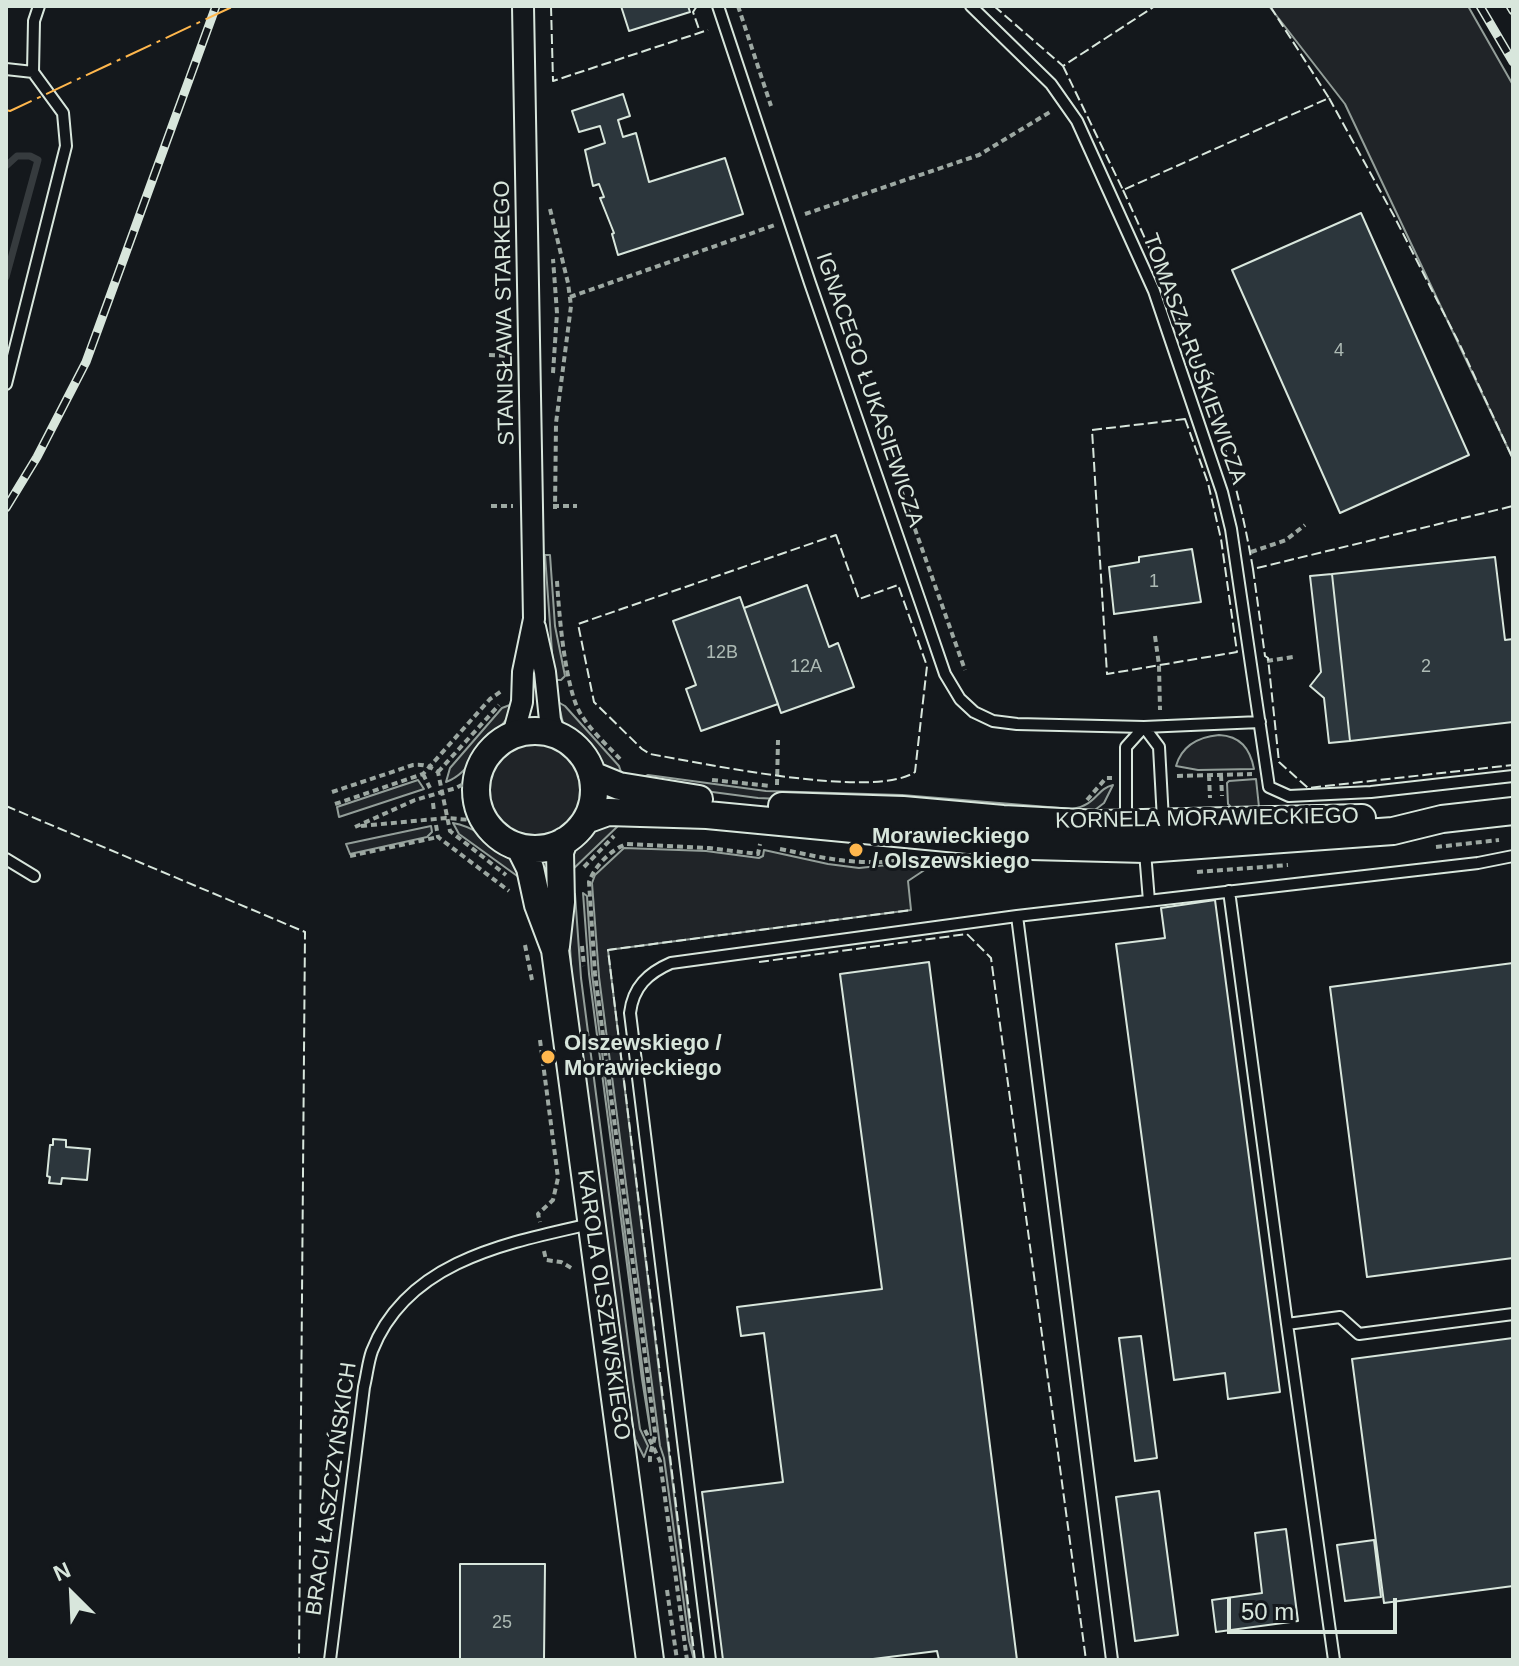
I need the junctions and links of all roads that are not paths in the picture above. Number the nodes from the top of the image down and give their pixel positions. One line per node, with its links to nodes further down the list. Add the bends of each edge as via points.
1 (39, 6): 6 (lane)
2 (523, 6): 8 (street, STANISŁAWA STARKEGO)
3 (718, 6): 10 (lane, IGNACEGO ŁUKASIEWICZA, via 952,687 974,712 993,721)
4 (971, 6): 9 (lane, TOMASZA RUŚKIEWICZA, via 1065,102 1154,291 1222,492)
5 (6, 69): 6 (lane)
6 (33, 72): 7 (lane, via 63,113 66,146)
7 (6, 384)
8 (534, 619): 11 (street); 12 (street)
9 (1260, 722): 10 (lane, IGNACEGO ŁUKASIEWICZA); 14 (lane, TOMASZA RUŚKIEWICZA, via 1269,787 1289,796)
10 (1144, 727): 18 (lane, via 1159,747); 19 (lane, via 1126,747)
11 (513, 735): 12 (street); 21 (street, via 484,760 476,800 484,821)
12 (555, 735): 13 (street, via 572,744)
13 (592, 775): 17 (street, via 593,798); 19 (street, KORNELA MORAWIECKIEGO, via 619,786 721,802)
14 (1513, 776)
15 (1513, 811): 16 (street, KORNELA MORAWIECKIEGO)
16 (1442, 819): 18 (street, KORNELA MORAWIECKIEGO); 22 (street, KORNELA MORAWIECKIEGO, via 1393,831)
17 (586, 820): 20 (street); 22 (street, KORNELA MORAWIECKIEGO, via 608,812 697,814 1031,846)
18 (1163, 823): 19 (street, KORNELA MORAWIECKIEGO); 22 (lane)
19 (1126, 824): 22 (lane)
20 (564, 841): 21 (street, via 543,849); 29 (street, KAROLA OLSZEWSKIEGO)
21 (520, 848): 29 (street, KAROLA OLSZEWSKIEGO)
22 (1145, 849): 27 (lane)
23 (1513, 856): 26 (lane)
24 (6, 859): 25 (lane)
25 (34, 876)
26 (1229, 891): 27 (lane); 32 (lane)
27 (1149, 901): 28 (lane)
28 (1017, 916): 35 (lane, via 671,963 647,976 631,1002); 36 (lane)
29 (555, 950): 30 (street, KAROLA OLSZEWSKIEGO)
30 (592, 1223): 33 (lane, BRACI ŁASZCZYŃSKICH, via 500,1245 453,1266 412,1290 385,1324 371,1353 364,1387); 34 (street, KAROLA OLSZEWSKIEGO)
31 (1513, 1314): 32 (lane, via 1359,1334 1340,1317)
32 (1287, 1324): 37 (lane)
33 (330, 1660)
34 (650, 1660)
35 (710, 1660)
36 (1112, 1660)
37 (1334, 1660)

